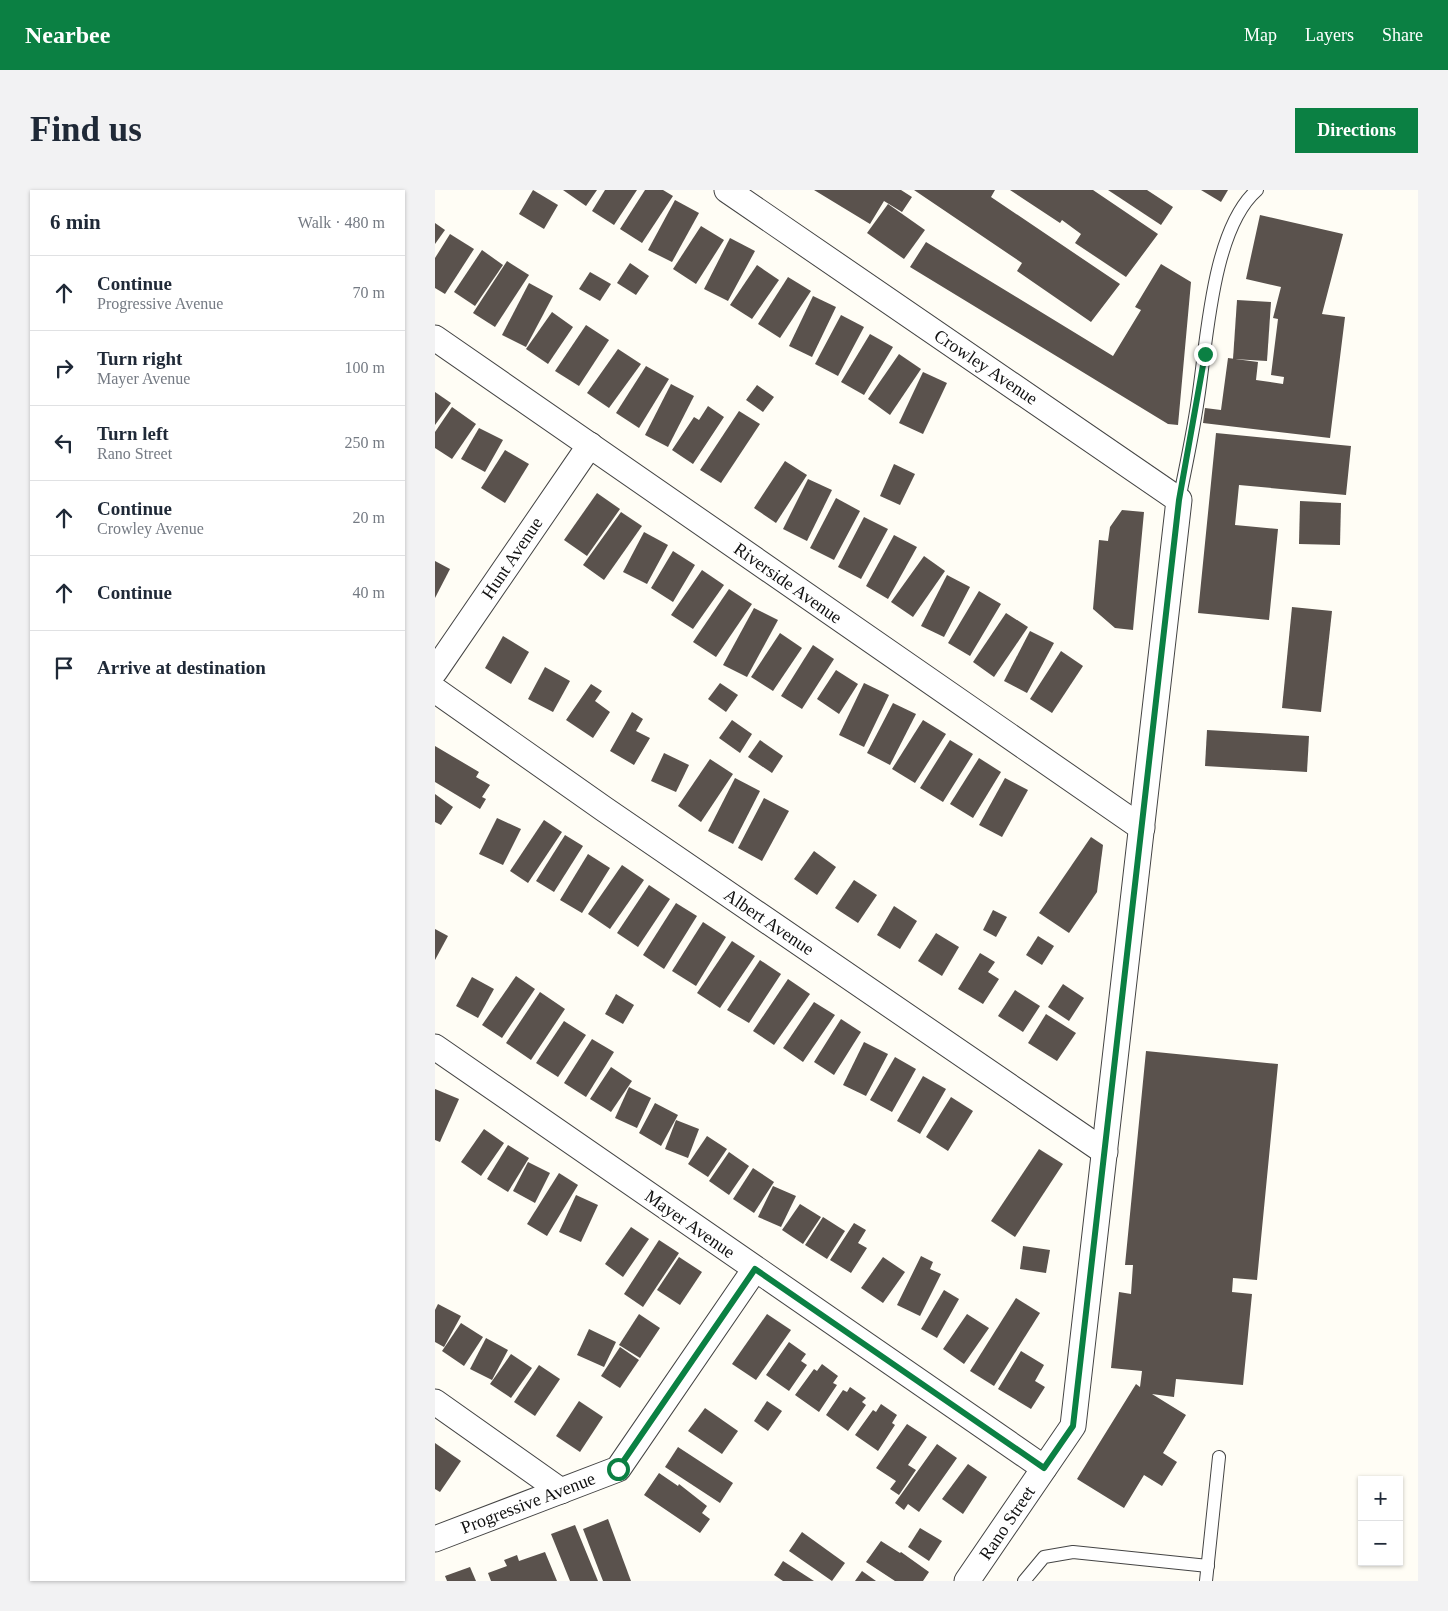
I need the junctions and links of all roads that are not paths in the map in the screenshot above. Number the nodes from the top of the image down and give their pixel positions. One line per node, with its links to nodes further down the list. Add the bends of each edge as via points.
1 (727, 190): 5 (street, Crowley Avenue)
2 (1257, 190): 5 (lane, via 1245,201 1235,218 1217,274)
3 (435, 338): 4 (street, Riverside Avenue)
4 (590, 445): 6 (street, Hunt Avenue); 8 (street, Riverside Avenue)
5 (1179, 500): 8 (street, Rano Street)
6 (435, 671)
7 (435, 690): 10 (street, Albert Avenue)
8 (1142, 828): 10 (street, Rano Street)
9 (435, 1047): 11 (street, Mayer Avenue)
10 (1105, 1152): 14 (street, Rano Street, via 1073,1426)
11 (755, 1269): 14 (street, Mayer Avenue); 15 (street, Progressive Avenue, via 618,1469)
12 (435, 1402): 15 (street)
13 (1219, 1457): 17 (lane)
14 (1044, 1468): 18 (street, Rano Street)
15 (561, 1491): 16 (street, Progressive Avenue)
16 (435, 1539)
17 (1208, 1566): 19 (lane, via 1073,1552 1044,1557); 20 (lane)
18 (967, 1581)
19 (1024, 1581)
20 (1206, 1581)

